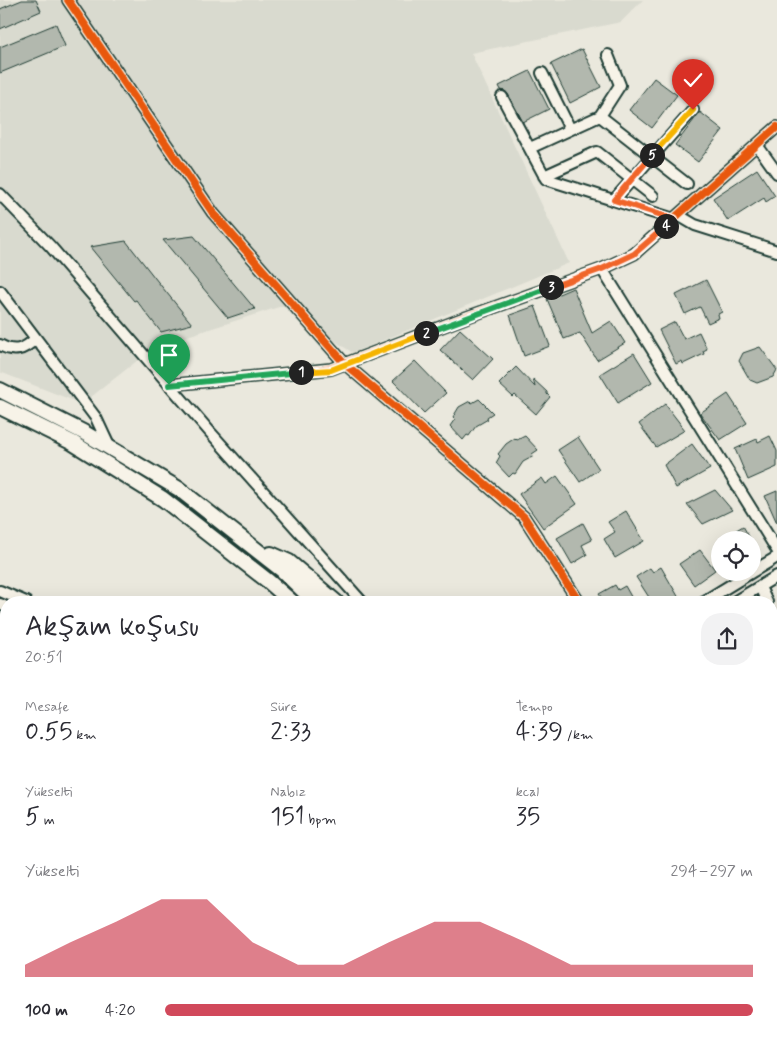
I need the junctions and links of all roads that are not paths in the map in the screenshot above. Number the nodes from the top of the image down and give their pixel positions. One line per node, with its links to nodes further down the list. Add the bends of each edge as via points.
1 (68, 0): 25 (street, via 213,213)
2 (608, 55): 6 (street, via 620,85)
3 (542, 73): 8 (street)
4 (502, 97): 10 (street)
5 (693, 110): 11 (street)
6 (600, 116): 8 (street); 11 (street)
7 (777, 126): 9 (street)
8 (570, 130): 10 (street)
9 (757, 145): 12 (street); 19 (street)
10 (530, 148): 13 (street)
11 (651, 156): 14 (street); 15 (street)
12 (777, 173)
13 (544, 176): 14 (street, via 597,152); 18 (street)
14 (632, 179): 17 (street); 18 (street)
15 (688, 184)
16 (0, 194): 26 (street, via 51,247)
17 (653, 196)
18 (614, 200): 19 (street)
19 (676, 217): 20 (street); 21 (street, via 634,254)
20 (777, 251)
21 (602, 269): 25 (street); 31 (street)
22 (0, 291): 23 (street)
23 (35, 339): 24 (street, via 23,349 11,350); 29 (street, via 96,418)
24 (0, 346)
25 (345, 364): 26 (street, via 331,370); 45 (street, via 524,517)
26 (169, 385): 44 (street)
27 (0, 390): 29 (highway)
28 (0, 407): 37 (highway, via 73,442 163,499)
29 (110, 448): 30 (highway, via 179,488)
30 (254, 548): 42 (highway); 43 (highway, via 289,562)
31 (777, 550)
32 (777, 557): 33 (street)
33 (761, 567)
34 (777, 576): 36 (street)
35 (737, 581): 46 (street)
36 (760, 587): 47 (street); 48 (street)
37 (278, 590): 40 (highway); 41 (highway)
38 (0, 591): 39 (street)
39 (12, 596)
40 (282, 596)
41 (285, 596)
42 (309, 596)
43 (329, 596)
44 (357, 596)
45 (575, 596)
46 (713, 596)
47 (744, 596)
48 (764, 596)

